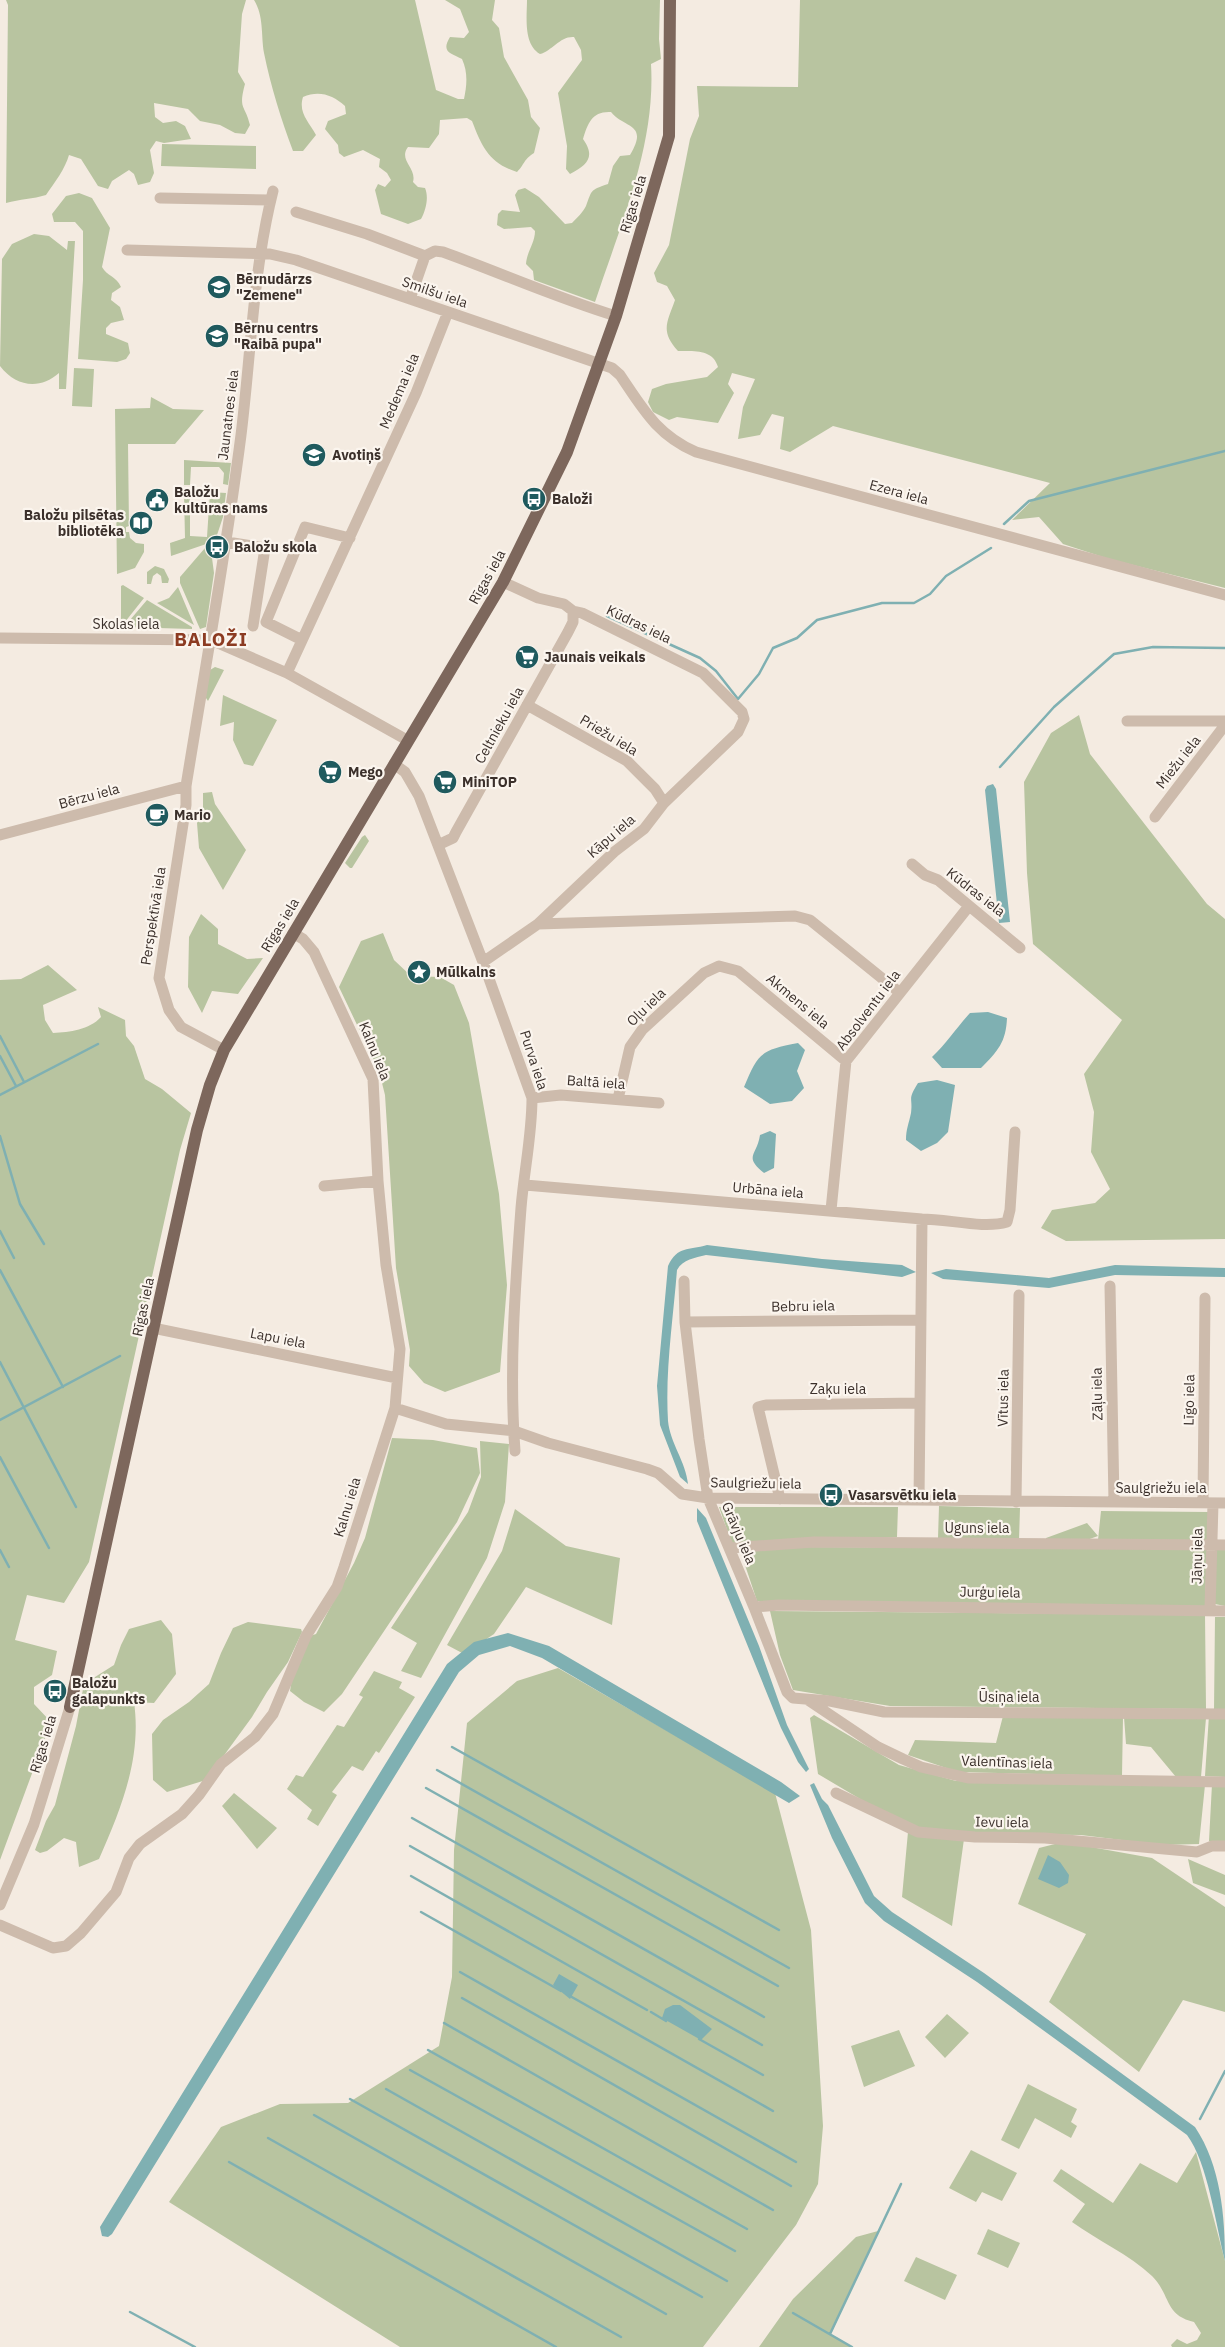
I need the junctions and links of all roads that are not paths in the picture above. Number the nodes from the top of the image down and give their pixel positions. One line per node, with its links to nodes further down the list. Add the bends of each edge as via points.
1 (670, 0): 9 (main road, Rīgas iela, via 669,136)
2 (160, 198): 5 (street, Jaunatnes iela, via 271,196)
3 (296, 212): 6 (street)
4 (127, 250): 5 (street, Smilšu iela)
5 (260, 254): 7 (street, Smilšu iela, via 282,255); 12 (street, Jaunatnes iela)
6 (425, 256): 7 (street); 9 (street, via 442,252)
7 (410, 299): 8 (street, Smilšu iela)
8 (448, 312): 10 (street, Smilšu iela); 11 (street, Medema iela, via 416,393)
9 (616, 316): 10 (main road, Rīgas iela)
10 (599, 364): 13 (main road, Rīgas iela, via 565,457); 14 (street, Ezera iela, via 620,375 658,428 696,452)
11 (350, 538): 19 (street, Medema iela); 19 (street, via 304,527 266,622)
12 (227, 542): 16 (street, via 265,548); 18 (street, Jaunatnes iela)
13 (503, 582): 15 (street, Kūdras iela, via 538,598 564,604); 26 (main road, Rīgas iela)
14 (1225, 595)
15 (573, 611): 21 (street, Celtnieku iela, via 572,622); 22 (street, Kūdras iela, via 582,612 704,673 742,712)
16 (253, 626)
17 (0, 638): 18 (street, Skolas iela)
18 (211, 640): 20 (street, Skolas iela); 28 (street, Jaunatnes iela)
19 (302, 640): 20 (street, Medema iela)
20 (287, 673): 26 (street, Skolas iela)
21 (527, 705): 29 (street, Priežu iela, via 627,761 655,789); 32 (street, Celtnieku iela, via 453,838)
22 (744, 719): 29 (street, Kāpu iela, via 738,732)
23 (1127, 721): 24 (street)
24 (1225, 721)
25 (1225, 726): 30 (street, Miežu iela)
26 (407, 740): 27 (main road, Rīgas iela)
27 (394, 764): 32 (street, Purva iela, via 412,782); 36 (main road, Rīgas iela)
28 (186, 786): 31 (street, Bērzu iela); 41 (street, Perspektīvā iela, via 186,805 159,978 169,1010 181,1027)
29 (664, 803): 35 (street, Kāpu iela, via 644,830 614,852)
30 (1155, 817)
31 (0, 835)
32 (438, 845): 38 (street, Purva iela)
33 (912, 864): 34 (street, Kūdras iela, via 925,875 938,880)
34 (969, 906): 37 (street, Kūdras iela); 40 (street, Absolventu iela)
35 (538, 924): 38 (street, Kāpu iela); 40 (street, via 795,916 810,920)
36 (293, 933): 41 (main road, Rīgas iela); 47 (street, Kalnu iela, via 303,938 314,952 373,1080)
37 (1020, 948)
38 (483, 962): 43 (street, Purva iela)
39 (729, 967): 42 (street, Akmens iela, via 738,971); 44 (street, Oļu iela, via 719,966 704,973 636,1037 626,1058)
40 (899, 992): 42 (street, Absolventu iela)
41 (224, 1050): 58 (main road, Rīgas iela, via 197,1130)
42 (846, 1061): 50 (street, Absolventu iela)
43 (532, 1098): 44 (street, Baltā iela, via 561,1095); 49 (street, Purva iela)
44 (618, 1098): 45 (street, Baltā iela)
45 (659, 1103)
46 (1014, 1132): 51 (street, Urbāna iela, via 1007,1222 996,1225)
47 (378, 1181): 48 (street); 59 (street, Kalnu iela, via 386,1265 400,1349)
48 (324, 1186)
49 (525, 1186): 50 (street, Urbāna iela); 62 (street, Purva iela, via 516,1298 511,1412)
50 (831, 1210): 51 (street, Urbāna iela)
51 (922, 1219): 56 (street)
52 (684, 1281): 57 (street, Grāvju iela)
53 (1110, 1286): 68 (street, Zāļu iela)
54 (1019, 1295): 67 (street, Vītus iela)
55 (1205, 1298): 69 (street, Līgo iela)
56 (920, 1320): 57 (street, Bebru iela); 60 (street)
57 (686, 1322): 64 (street, Grāvju iela)
58 (153, 1328): 59 (street, Lapu iela); 79 (main road, Rīgas iela)
59 (397, 1378): 61 (street, Kalnu iela)
60 (920, 1404): 65 (street, Zaķu iela, via 758,1407); 66 (street)
61 (395, 1408): 62 (street, Saulgriežu iela, via 446,1424); 85 (street, Kalnu iela, via 337,1587 312,1626 273,1714 255,1737 221,1764 182,1814 140,1844 129,1858 116,1892 104,1909 66,1946 53,1948)
62 (514, 1431): 63 (street, Purva iela); 64 (street, Saulgriežu iela, via 647,1469 658,1473 682,1494)
63 (515, 1451)
64 (708, 1498): 65 (street, Saulgriežu iela); 73 (street, Grāvju iela)
65 (780, 1499): 66 (street, Saulgriežu iela)
66 (919, 1500): 67 (street, Saulgriežu iela)
67 (1016, 1502): 68 (street, Saulgriežu iela)
68 (1114, 1502): 69 (street, Saulgriežu iela)
69 (1208, 1502): 70 (street, Saulgriežu iela); 72 (street, Jāņu iela)
70 (1225, 1503)
71 (1225, 1544): 72 (street, Uguns iela)
72 (1213, 1545): 73 (street, Uguns iela, via 814,1542); 75 (street, Jāņu iela)
73 (730, 1548): 74 (street, Grāvju iela)
74 (754, 1607): 75 (street, Jurģu iela, via 985,1606); 77 (street, Grāvju iela, via 788,1692)
75 (1210, 1610): 76 (street, Jurģu iela)
76 (1225, 1610)
77 (794, 1698): 78 (street, Ūsiņa iela)
78 (808, 1700): 80 (street, Ūsiņa iela, via 884,1712); 81 (street, Valentīnas iela, via 903,1759 968,1778)
79 (70, 1707): 84 (street, Rīgas iela, via 34,1824)
80 (1225, 1714)
81 (1225, 1782)
82 (836, 1793): 83 (street, Ievu iela, via 918,1832 1045,1838 1197,1852 1212,1846)
83 (1225, 1846)
84 (0, 1905)
85 (0, 1924)

